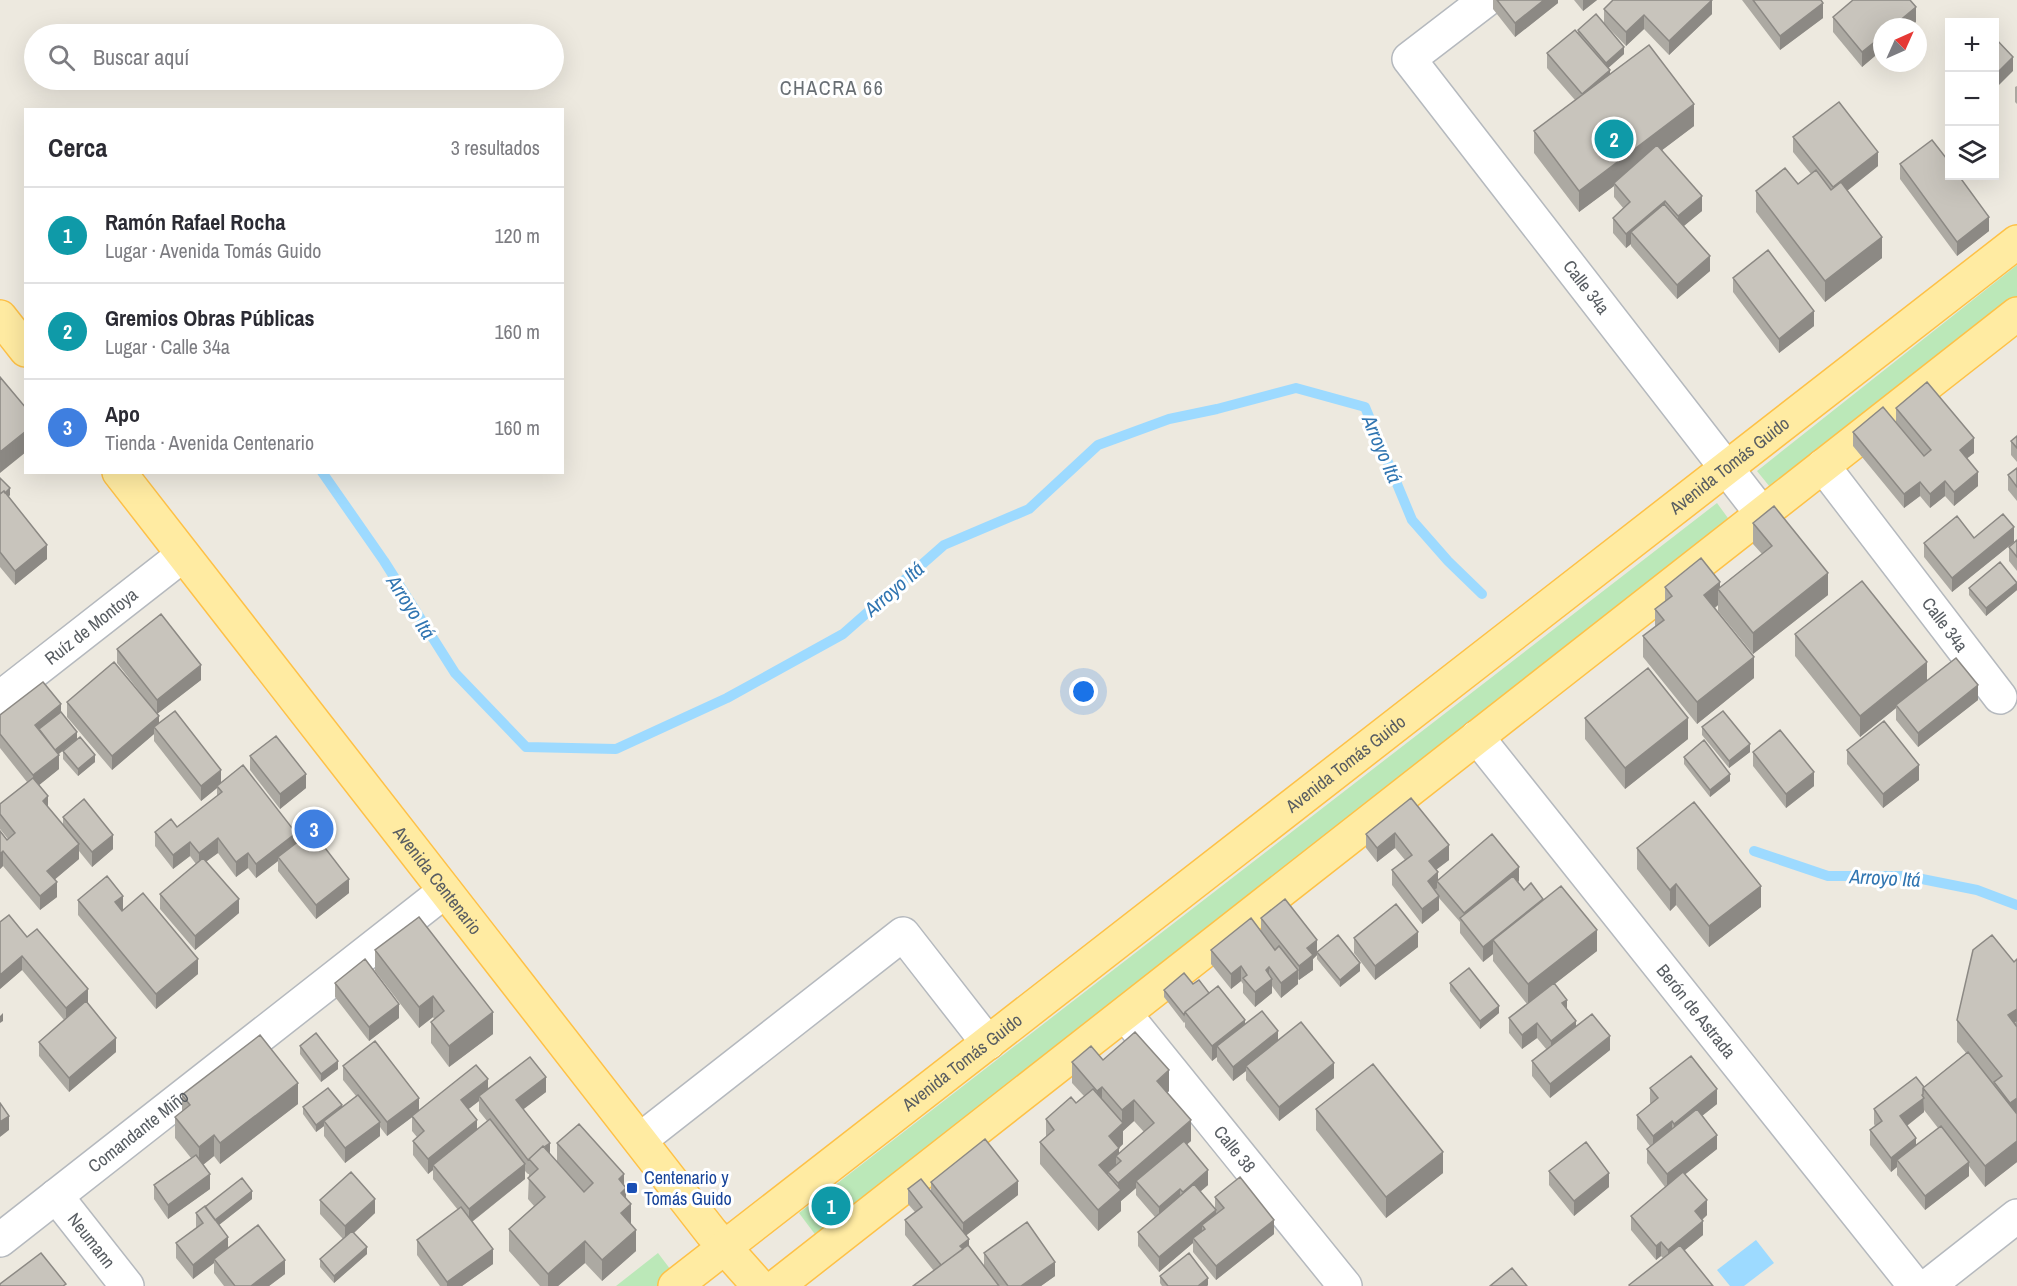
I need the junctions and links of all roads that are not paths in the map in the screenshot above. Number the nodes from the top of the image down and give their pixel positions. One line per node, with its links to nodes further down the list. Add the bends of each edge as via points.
1 (1486, 0): 7 (street, Calle 34a, via 1409,59)
2 (2017, 242): 7 (main road, Avenida Tomás Guido)
3 (2017, 314): 6 (main road)
4 (0, 317): 5 (main road)
5 (24, 348)
6 (1823, 466): 9 (main road); 11 (street, Calle 34a)
7 (1727, 468): 9 (street, Calle 34a); 16 (main road, Avenida Tomás Guido)
8 (121, 474): 10 (main road, Avenida Centenario)
9 (1762, 514): 13 (main road)
10 (183, 555): 12 (street, Ruíz de Montoya); 14 (main road, Avenida Centenario)
11 (2000, 697)
12 (0, 698)
13 (1477, 737): 15 (main road); 27 (street, Berón de Astrada)
14 (445, 891): 17 (main road, Avenida Centenario); 18 (street, Comandante Miño)
15 (1125, 1014): 25 (main road); 26 (street, Calle 38)
16 (988, 1043): 17 (street, via 903,934); 21 (main road, Avenida Tomás Guido)
17 (640, 1140): 21 (main road, Avenida Centenario)
18 (56, 1196): 20 (street, Comandante Miño); 22 (street, Neumann)
19 (2017, 1216): 28 (street)
20 (0, 1240)
21 (725, 1248): 23 (main road, Avenida Tomás Guido); 24 (main road, Avenida Centenario)
22 (127, 1286)
23 (675, 1286)
24 (759, 1286)
25 (777, 1286)
26 (1345, 1286)
27 (1915, 1286)
28 (1928, 1286)

